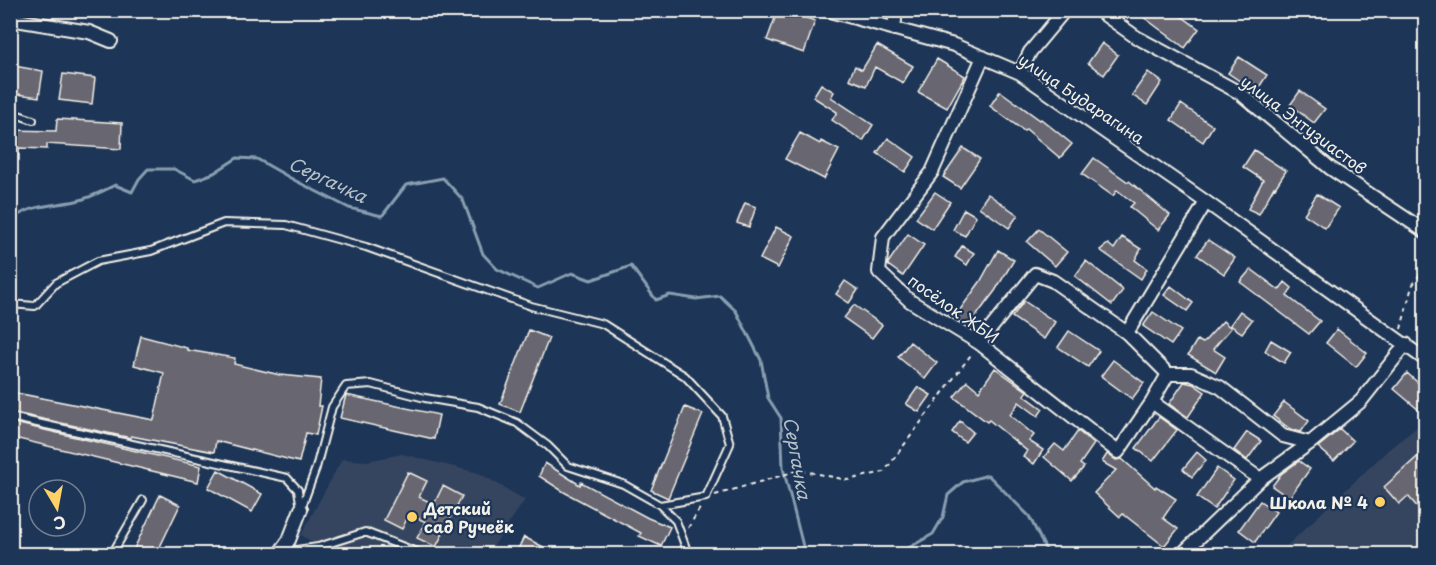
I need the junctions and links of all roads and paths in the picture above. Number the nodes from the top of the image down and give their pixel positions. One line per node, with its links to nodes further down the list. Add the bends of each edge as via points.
1 (826, 10): 6 (street, улица Бударагина)
2 (896, 10): 6 (street)
3 (1065, 10): 9 (street, via 1030,52)
4 (1098, 10): 13 (street, улица Энтузиастов, via 1136,37 1239,93 1330,168)
5 (10, 19): 7 (street, via 89,32)
6 (894, 29): 8 (street, улица Бударагина)
7 (111, 41)
8 (982, 57): 9 (street, улица Бударагина); 18 (street, посёлок ЖБИ, via 932,172 883,237 879,272 910,301)
9 (1020, 73): 12 (street, улица Бударагина)
10 (10, 112): 11 (lane)
11 (33, 120)
12 (1206, 202): 16 (street); 17 (street, улица Бударагина)
13 (1425, 232)
14 (1425, 266): 17 (path, via 1412,286 1402,328)
15 (10, 303): 26 (lane, via 35,306 56,283 98,261 151,251 224,223 286,225 366,247 531,306 603,324 686,376 722,416 730,444)
16 (1127, 333): 18 (street, via 1053,281 1035,274); 21 (street)
17 (1394, 336): 19 (street, улица Бударагина)
18 (979, 343): 22 (street, посёлок ЖБИ, via 1119,452); 26 (path, via 884,472 847,480 800,470)
19 (1406, 344): 20 (street, улица Бударагина); 24 (street, via 1361,401)
20 (1425, 360)
21 (1168, 374): 22 (street); 24 (street, via 1191,374 1220,387 1283,436)
22 (1152, 402): 25 (street)
23 (10, 417): 29 (lane, via 287,478 298,490)
24 (1310, 443): 25 (street)
25 (1260, 478): 35 (street)
26 (706, 497): 28 (lane); 30 (path)
27 (143, 500): 32 (lane)
28 (660, 506): 29 (lane, via 623,484 568,466 517,423 478,406 370,384 346,386 332,407); 30 (lane, via 676,521)
29 (301, 509): 31 (street)
30 (682, 539): 34 (lane, via 686,548)
31 (283, 554): 33 (lane, via 365,532)
32 (112, 555)
33 (422, 555)
34 (682, 555)
35 (1182, 555)

